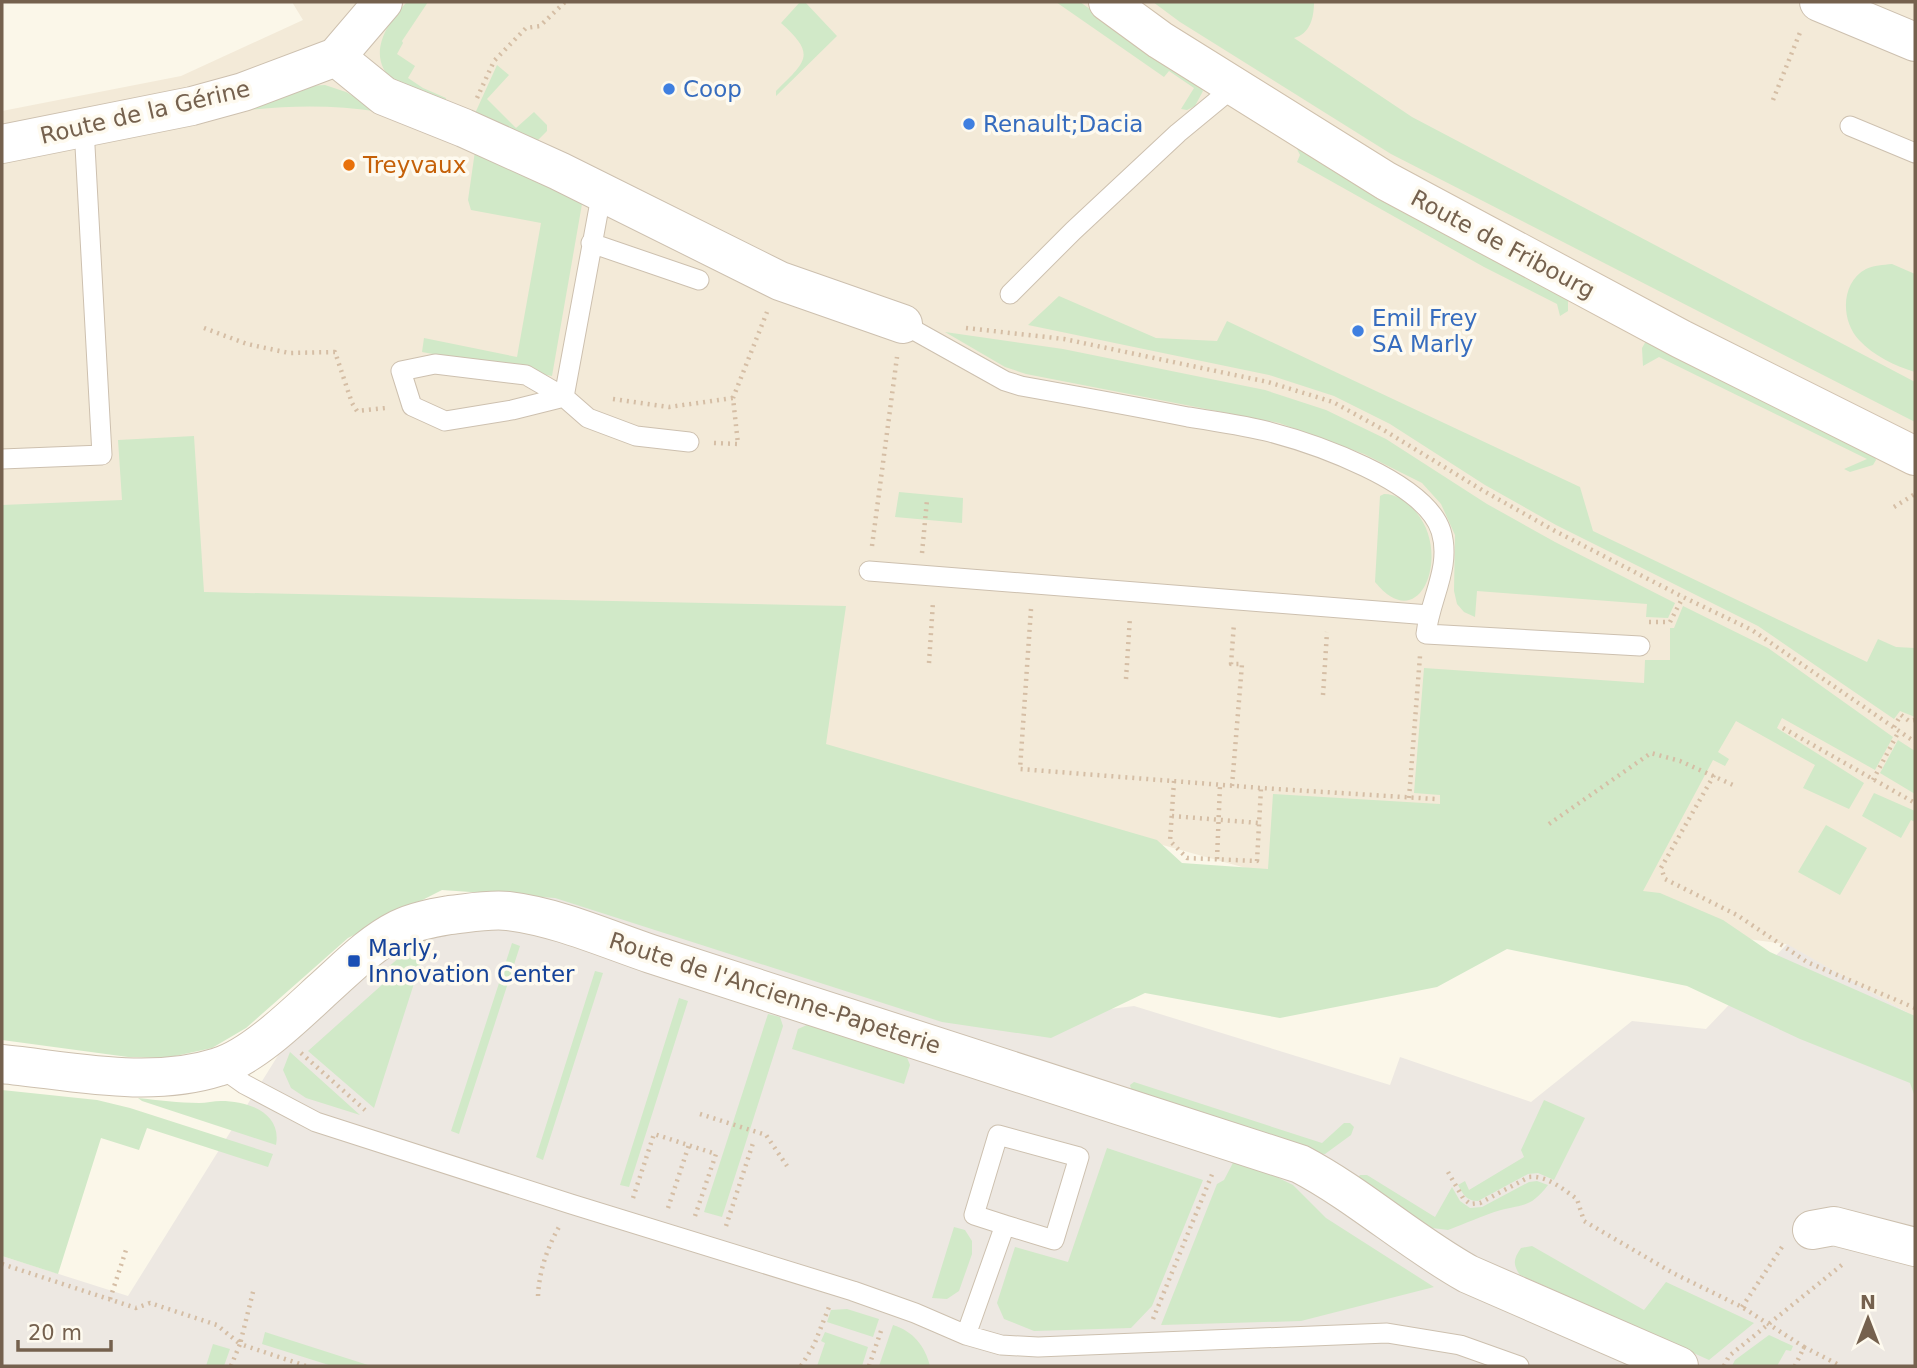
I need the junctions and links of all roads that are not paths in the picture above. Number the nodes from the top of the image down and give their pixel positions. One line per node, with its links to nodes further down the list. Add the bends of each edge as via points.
1 (383, 2): 5 (street, Route de la Gérine)
2 (1108, 2): 6 (street, Route de Fribourg)
3 (1811, 14): 4 (street)
4 (1915, 42)
5 (336, 57): 8 (street, Route de la Gérine, via 243,92); 11 (street, via 384,96)
6 (1234, 86): 14 (lane, via 1178,133); 18 (street, Route de Fribourg, via 1386,181 1681,339)
7 (1850, 126): 10 (lane)
8 (84, 128): 9 (street, Route de la Gérine); 19 (lane, via 102,455)
9 (2, 144)
10 (1915, 153)
11 (602, 191): 12 (lane); 15 (street)
12 (591, 243): 13 (lane); 16 (lane)
13 (699, 280)
14 (1010, 294)
15 (900, 340): 21 (lane, via 1021,386 1266,431 1369,469 1422,501 1440,528 1444,545 1441,582)
16 (565, 397): 16 (lane, via 445,421 412,405 401,371 435,364 526,376); 17 (lane, via 588,418 636,436)
17 (688, 442)
18 (1915, 456)
19 (2, 459)
20 (869, 571): 21 (lane)
21 (1429, 615): 22 (lane, via 1426,634)
22 (1640, 646)
23 (2, 1064): 24 (street, Route de l'Ancienne-Papeterie, via 172,1078)
24 (220, 1067): 28 (lane, via 316,1122 842,1288); 30 (street, Route de l'Ancienne-Papeterie, via 290,1020 354,961 399,929 435,917 478,912 506,911 556,921 1300,1164 1468,1274)
25 (1005, 1225): 25 (lane, via 1054,1240 1079,1157 999,1135 974,1215); 28 (lane)
26 (1812, 1230): 27 (street, via 1834,1226)
27 (1915, 1247)
28 (966, 1335): 29 (lane, via 1001,1345 1038,1347 1387,1333 1460,1345)
29 (1520, 1366)
30 (1679, 1366)

